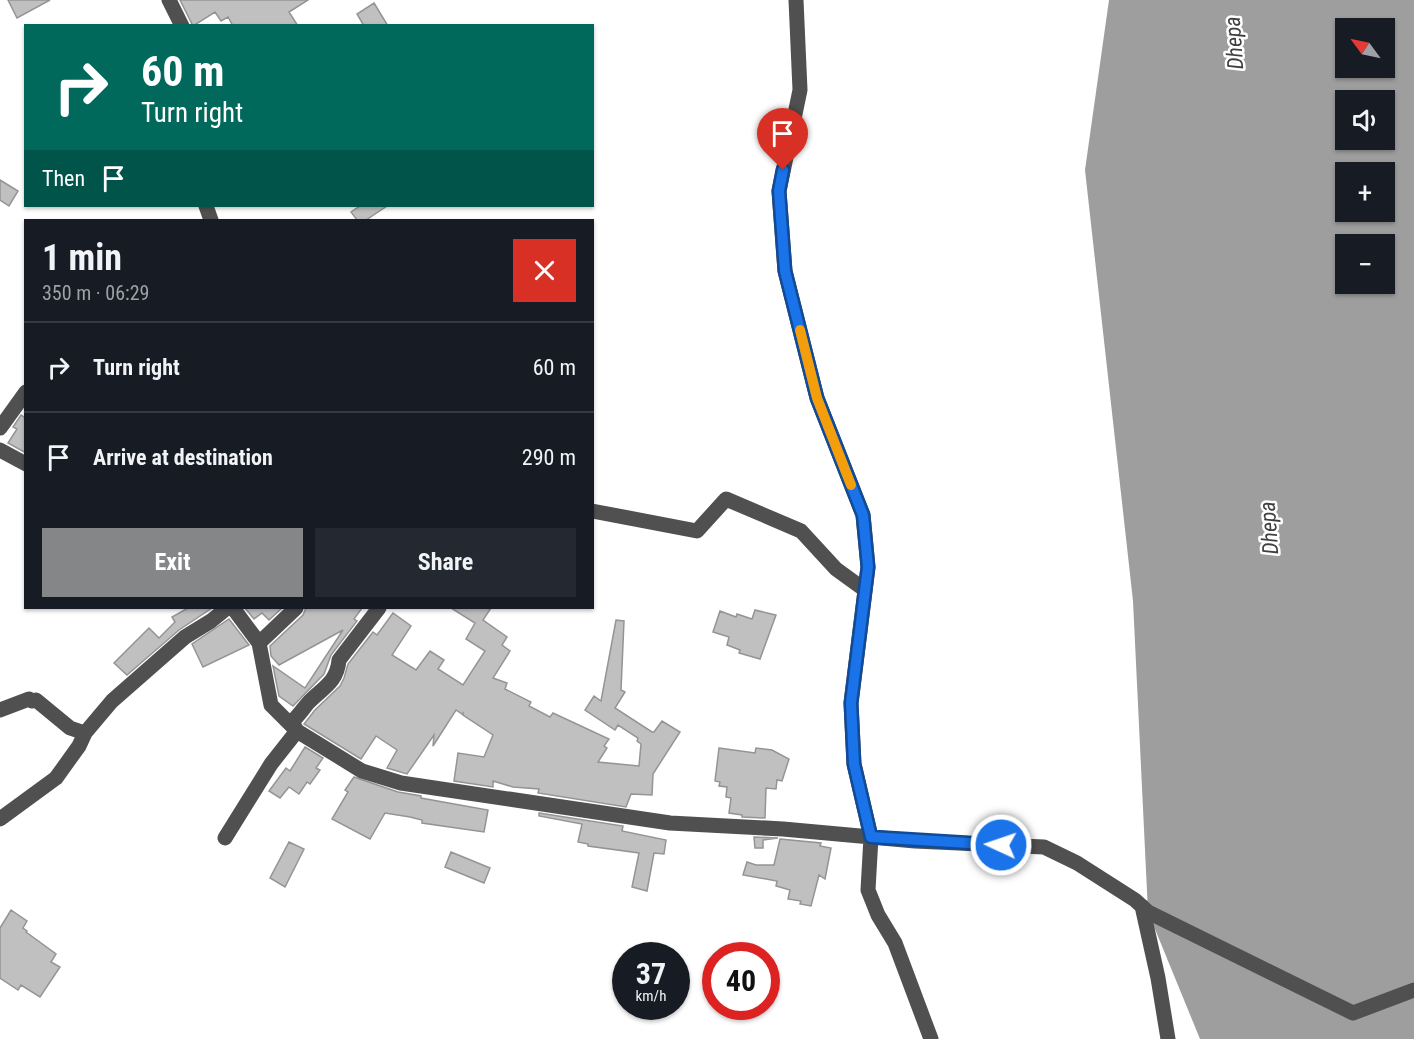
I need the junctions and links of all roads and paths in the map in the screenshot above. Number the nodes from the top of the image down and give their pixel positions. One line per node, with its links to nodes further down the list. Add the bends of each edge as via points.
1 (169, 0): 3 (street)
2 (796, 0): 9 (street, via 800,90 779,191 785,271 817,398 863,515 868,567)
3 (181, 24)
4 (24, 395): 5 (street)
5 (0, 428)
6 (0, 450): 7 (street)
7 (24, 463)
8 (594, 511): 9 (street, via 697,531 726,499 801,531 836,569)
9 (865, 590): 19 (street, via 851,703 854,764)
10 (226, 609): 17 (street, via 155,661)
11 (234, 609): 14 (street)
12 (295, 609): 14 (street)
13 (378, 609): 16 (street, via 339,660 338,670 325,690 310,700 292,722)
14 (259, 643): 16 (street, via 271,705)
15 (0, 710): 17 (street, via 36,700 70,728)
16 (297, 732): 19 (street, via 362,771 401,783 670,823); 20 (street, via 271,764)
17 (85, 733): 18 (street, via 56,778)
18 (0, 819)
19 (871, 837): 21 (street, via 1044,847 1077,863); 23 (street, via 868,890 895,943)
20 (225, 838)
21 (1142, 906): 22 (street, via 1353,1013); 24 (street)
22 (1414, 990)
23 (931, 1039)
24 (1168, 1039)

